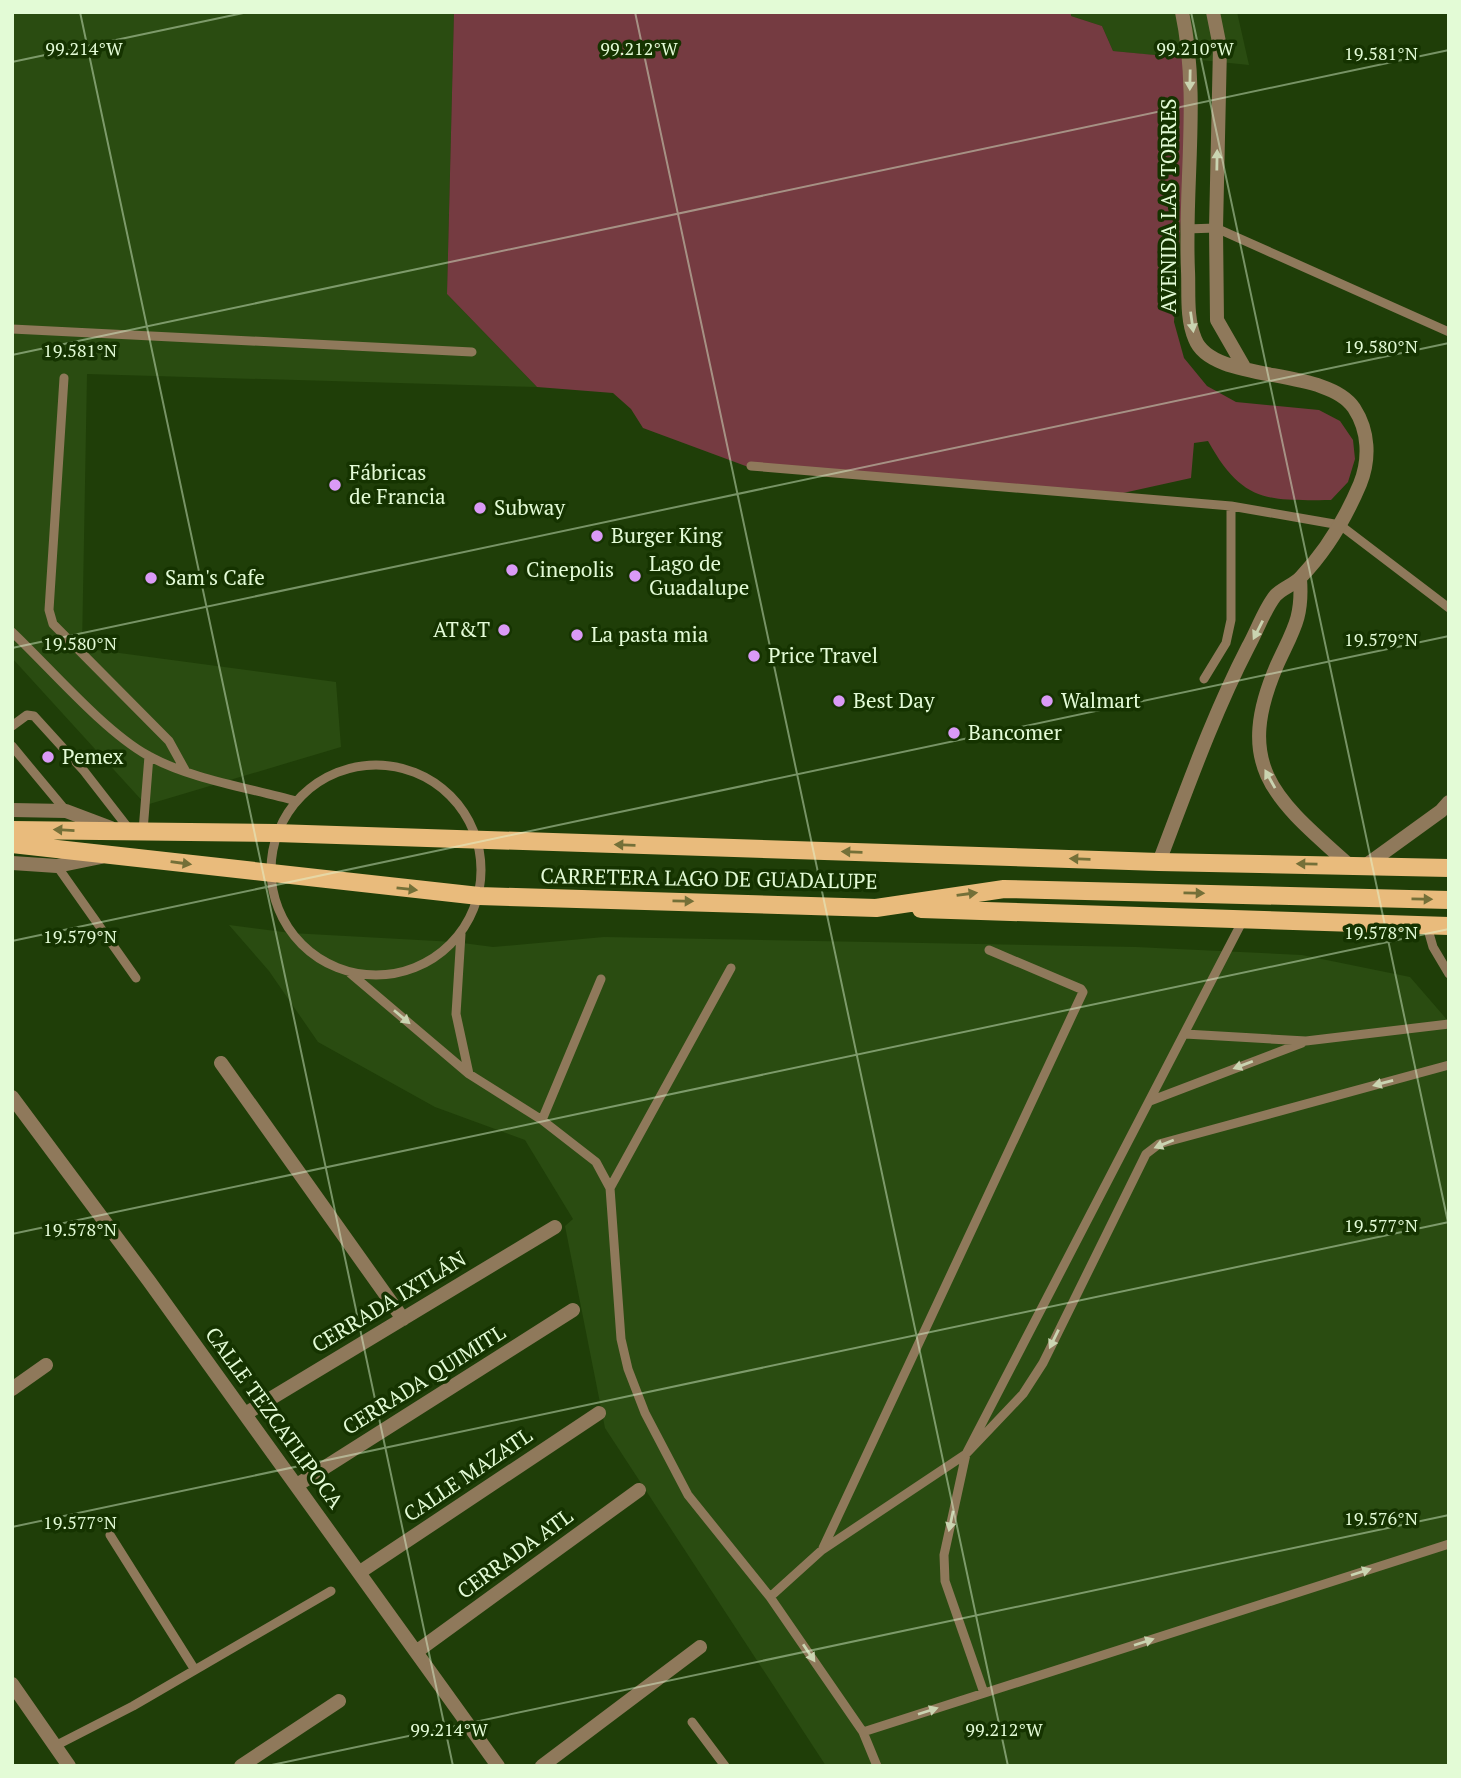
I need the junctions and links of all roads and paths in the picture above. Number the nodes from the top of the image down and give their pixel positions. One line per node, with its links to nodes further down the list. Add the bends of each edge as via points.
1 (1182, 12): 4 (street, AVENIDA LAS TORRES, one-way to 4, via 1190,56)
2 (1213, 12): 3 (street, one-way to 2, via 1220,47)
3 (1216, 228): 4 (lane); 6 (lane); 8 (street, via 1217,320)
4 (1186, 229): 8 (street, AVENIDA LAS TORRES, one-way to 8, via 1194,338 1201,351 1220,363)
5 (12, 330): 7 (lane)
6 (1449, 332)
7 (472, 352)
8 (1244, 367): 12 (street, AVENIDA LAS TORRES, via 1334,391 1353,406 1368,454 1361,482)
9 (64, 378): 20 (lane, via 50,611 53,624 169,741)
10 (751, 466): 11 (lane)
11 (1231, 506): 12 (lane); 16 (lane, via 1231,620 1226,643)
12 (1340, 525): 13 (street, AVENIDA LAS TORRES); 14 (lane)
13 (1300, 579): 31 (street, AVENIDA LAS TORRES, one-way to 31, via 1276,594 1216,710); 33 (street, one-way to 13, via 1300,821 1269,781 1260,758 1262,699 1302,608)
14 (1449, 608)
15 (12, 632): 19 (lane, via 125,741)
16 (1204, 678)
17 (12, 726): 26 (lane, via 27,715 34,716)
18 (12, 746): 24 (lane)
19 (149, 756): 20 (lane); 26 (lane)
20 (185, 770): 21 (lane)
21 (296, 801): 27 (lane); 28 (lane, via 326,778 361,766 399,767 443,790 461,807)
22 (1449, 802): 33 (street)
23 (12, 810): 24 (street, CARRETERA LAGO DE GUADALUPE)
24 (66, 811): 26 (street, CARRETERA LAGO DE GUADALUPE)
25 (12, 830): 26 (main road, one-way to 25)
26 (129, 830): 27 (main road, CARRETERA LAGO DE GUADALUPE)
27 (276, 833): 28 (main road, CARRETERA LAGO DE GUADALUPE); 36 (lane)
28 (478, 841): 31 (main road, CARRETERA LAGO DE GUADALUPE, one-way to 28); 37 (lane)
29 (12, 844): 30 (main road)
30 (113, 854): 34 (street, CARRETERA LAGO DE GUADALUPE); 36 (main road, CARRETERA LAGO DE GUADALUPE, one-way to 36)
31 (1159, 862): 33 (main road, CARRETERA LAGO DE GUADALUPE, one-way to 31)
32 (12, 863): 34 (street, CARRETERA LAGO DE GUADALUPE)
33 (1357, 865): 35 (main road, CARRETERA LAGO DE GUADALUPE)
34 (57, 866): 48 (lane)
35 (1449, 868)
36 (271, 875): 37 (main road, CARRETERA LAGO DE GUADALUPE, one-way to 37); 46 (lane, via 284,925 312,955)
37 (479, 897): 39 (main road, CARRETERA LAGO DE GUADALUPE, one-way to 39); 43 (lane)
38 (1449, 900): 39 (main road, CARRETERA LAGO DE GUADALUPE, one-way to 38, via 1004,888)
39 (876, 908): 40 (main road)
40 (1243, 920): 41 (main road); 51 (lane)
41 (1427, 926): 42 (main road); 47 (lane)
42 (1449, 926)
43 (461, 934): 46 (lane, via 430,961 404,971 391,975); 55 (lane, via 456,1014)
44 (989, 950): 72 (lane, via 1083,992)
45 (731, 968): 59 (lane)
46 (349, 973): 55 (lane, one-way to 55)
47 (1449, 974)
48 (136, 978)
49 (601, 979): 58 (lane)
50 (1449, 1024): 52 (lane)
51 (1185, 1034): 52 (lane); 57 (lane)
52 (1307, 1041): 57 (lane, one-way to 57)
53 (221, 1063): 62 (street)
54 (1449, 1065): 67 (lane, one-way to 67, via 1159,1144 1146,1154 1042,1363 1023,1394)
55 (469, 1074): 58 (lane)
56 (12, 1097): 66 (street, CALLE TEZCATLIPOCA)
57 (1150, 1101): 67 (lane)
58 (542, 1120): 59 (lane, via 596,1162)
59 (610, 1188): 75 (lane, via 621,1339 645,1413 688,1495)
60 (555, 1227): 62 (street, CERRADA IXTLÁN)
61 (573, 1310): 68 (street, CERRADA QUIMITL)
62 (403, 1319): 66 (street, CERRADA IXTLÁN)
63 (46, 1365): 64 (street)
64 (12, 1389)
65 (598, 1413): 73 (street, CALLE MAZATL)
66 (245, 1414): 68 (street, CALLE TEZCATLIPOCA)
67 (966, 1454): 72 (lane); 80 (lane, one-way to 80, via 944,1555 945,1581)
68 (297, 1485): 73 (street, CALLE TEZCATLIPOCA)
69 (639, 1490): 77 (street, CERRADA ATL)
70 (110, 1535): 78 (lane)
71 (1449, 1544): 80 (lane, one-way to 71)
72 (822, 1550): 75 (lane)
73 (360, 1572): 77 (street, CALLE TEZCATLIPOCA)
74 (331, 1591): 78 (lane)
75 (770, 1597): 83 (lane, one-way to 83)
76 (701, 1647): 88 (street)
77 (416, 1651): 87 (street, CALLE TEZCATLIPOCA)
78 (195, 1670): 84 (lane)
79 (12, 1684): 84 (street)
80 (984, 1693): 83 (lane, one-way to 80)
81 (339, 1701): 86 (street)
82 (692, 1722): 89 (lane)
83 (863, 1732): 90 (lane)
84 (55, 1746): 85 (street)
85 (69, 1766)
86 (241, 1766)
87 (498, 1766)
88 (542, 1766)
89 (725, 1766)
90 (877, 1766)

